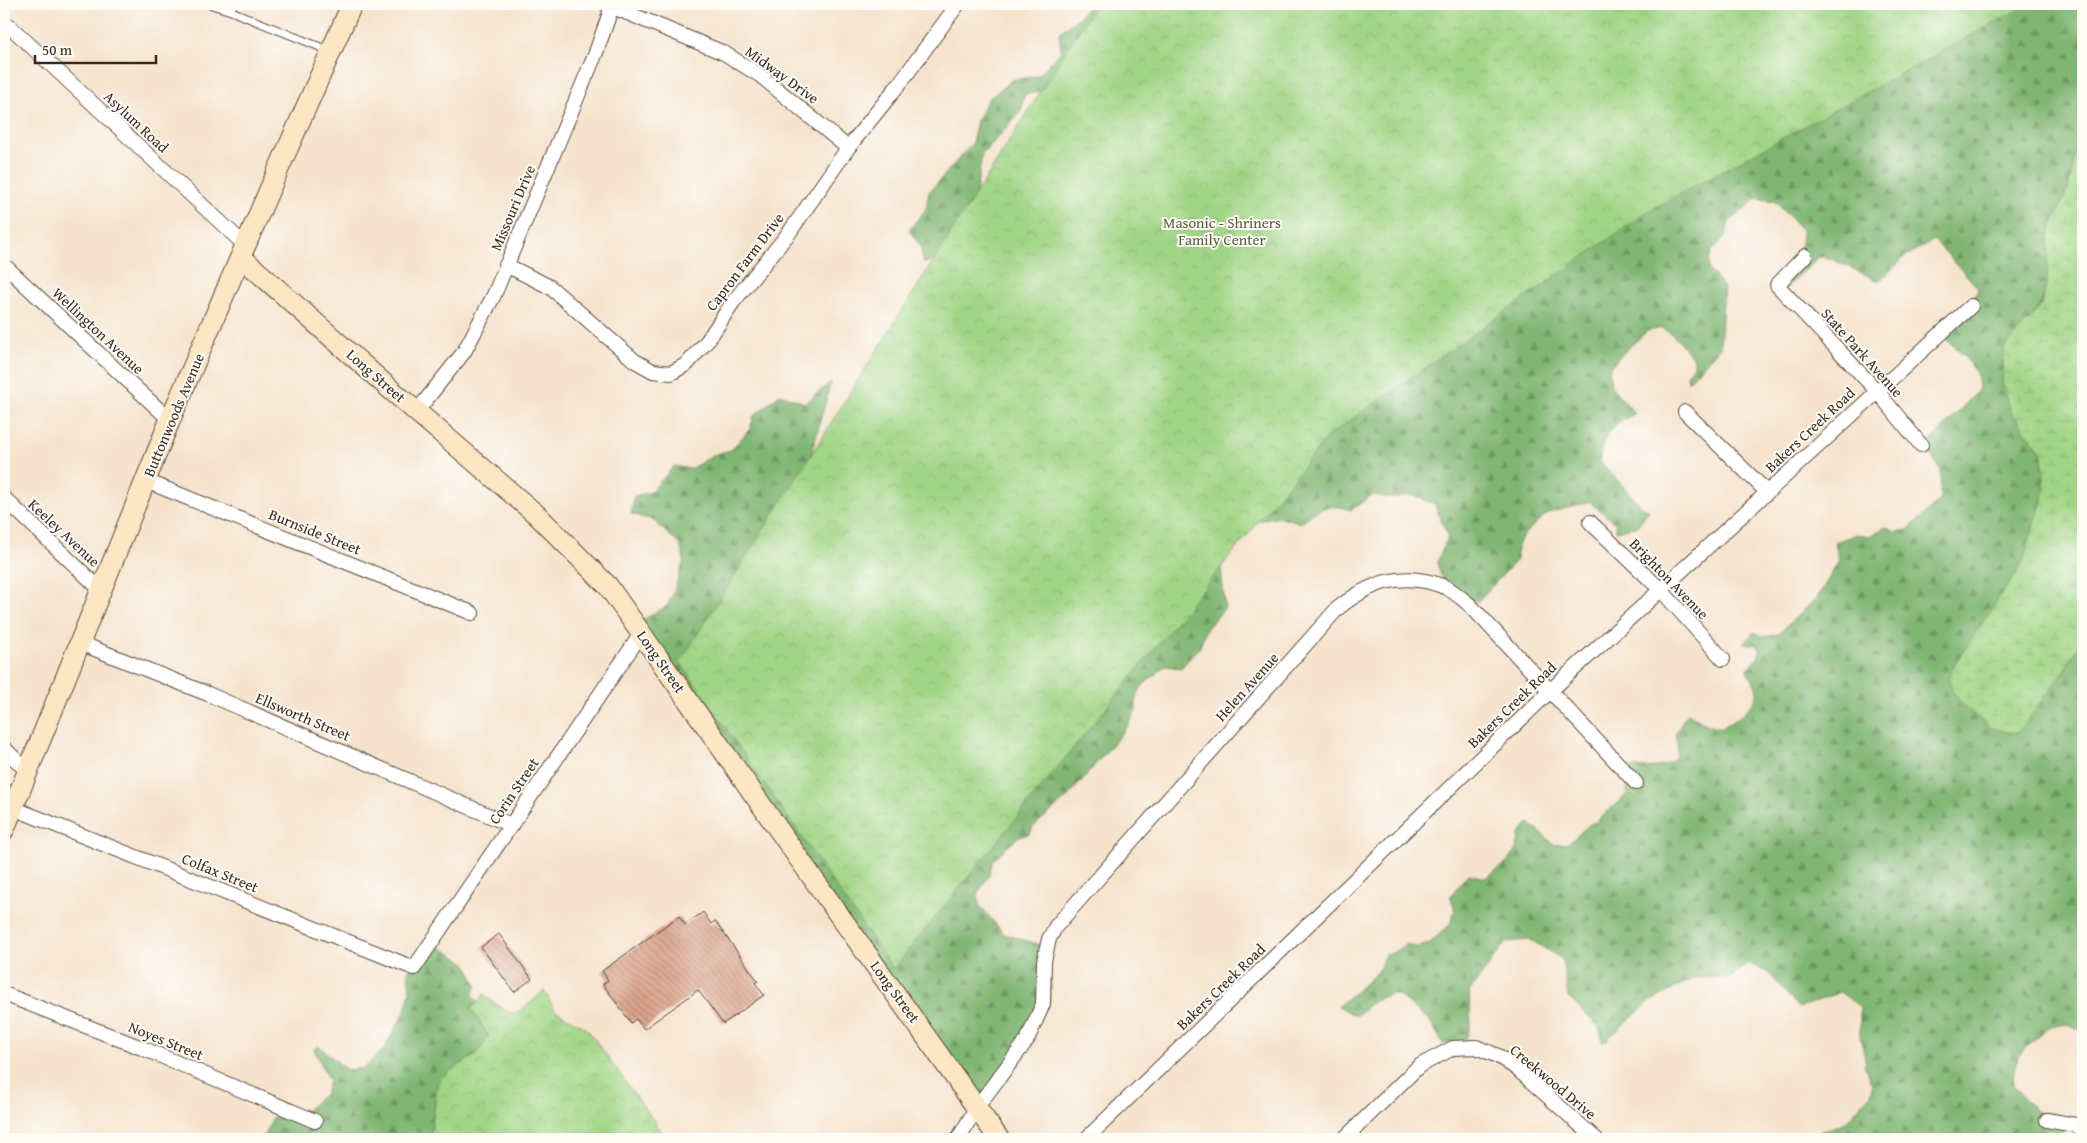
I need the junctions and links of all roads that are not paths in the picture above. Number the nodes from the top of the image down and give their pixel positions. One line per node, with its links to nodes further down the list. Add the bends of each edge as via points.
1 (209, 4): 5 (lane)
2 (352, 4): 7 (street, Buttonwoods Avenue)
3 (958, 4): 8 (street, Capron Farm Drive)
4 (611, 5): 8 (street, Midway Drive, via 724,54 760,76); 12 (street, Missouri Drive, via 591,64)
5 (232, 7): 7 (lane)
6 (4, 21): 9 (street, Asylum Road)
7 (332, 52): 9 (street, Buttonwoods Avenue)
8 (848, 148): 12 (street, Capron Farm Drive, via 708,340 687,364 671,373 653,371 635,361 550,286)
9 (244, 252): 15 (street, Long Street); 17 (street, Buttonwoods Avenue)
10 (1805, 256): 14 (street, State Park Avenue, via 1777,285)
11 (4, 265): 17 (street, Wellington Avenue)
12 (506, 265): 15 (street, Missouri Drive, via 464,352)
13 (1971, 306): 14 (street, Bakers Creek Road)
14 (1877, 391): 18 (street, State Park Avenue); 20 (street, Bakers Creek Road)
15 (417, 411): 26 (street, Long Street, via 537,515 608,586)
16 (1685, 412): 20 (street)
17 (170, 420): 19 (street, Buttonwoods Avenue)
18 (1921, 445)
19 (146, 481): 24 (street, Buttonwoods Avenue); 25 (street, Burnside Street)
20 (1767, 492): 23 (street, Bakers Creek Road)
21 (4, 498): 24 (street, Keeley Avenue)
22 (1590, 522): 23 (street, Brighton Avenue)
23 (1660, 589): 28 (street, Brighton Avenue); 29 (street, Bakers Creek Road)
24 (102, 591): 27 (street, Buttonwoods Avenue)
25 (472, 613)
26 (642, 634): 34 (street, Corin Street); 38 (street, Long Street)
27 (80, 643): 31 (street, Buttonwoods Avenue); 34 (street, Ellsworth Street, via 214,696)
28 (1723, 659)
29 (1550, 691): 32 (street, Helen Avenue); 38 (street, Helen Avenue, via 1470,605 1446,588 1420,579 1398,580 1378,584 1356,594 1337,610 1056,926 1044,961 1043,1004 1027,1040); 44 (street, Bakers Creek Road)
30 (4, 748): 31 (street)
31 (28, 772): 33 (street, Buttonwoods Avenue)
32 (1636, 783)
33 (13, 808): 35 (street, Buttonwoods Avenue); 36 (street, Colfax Street)
34 (511, 825): 36 (street, Corin Street)
35 (4, 830)
36 (414, 968)
37 (4, 994): 40 (street, Noyes Street)
38 (977, 1107): 42 (street, Helen Avenue); 43 (street, Long Street)
39 (2047, 1120): 41 (street, via 2075,1125)
40 (315, 1121)
41 (2083, 1130)
42 (958, 1139)
43 (1000, 1139)
44 (1086, 1139)
45 (1344, 1139): 46 (street, Creekwood Drive, via 1419,1066 1453,1048 1476,1048 1498,1056)
46 (1596, 1139)

